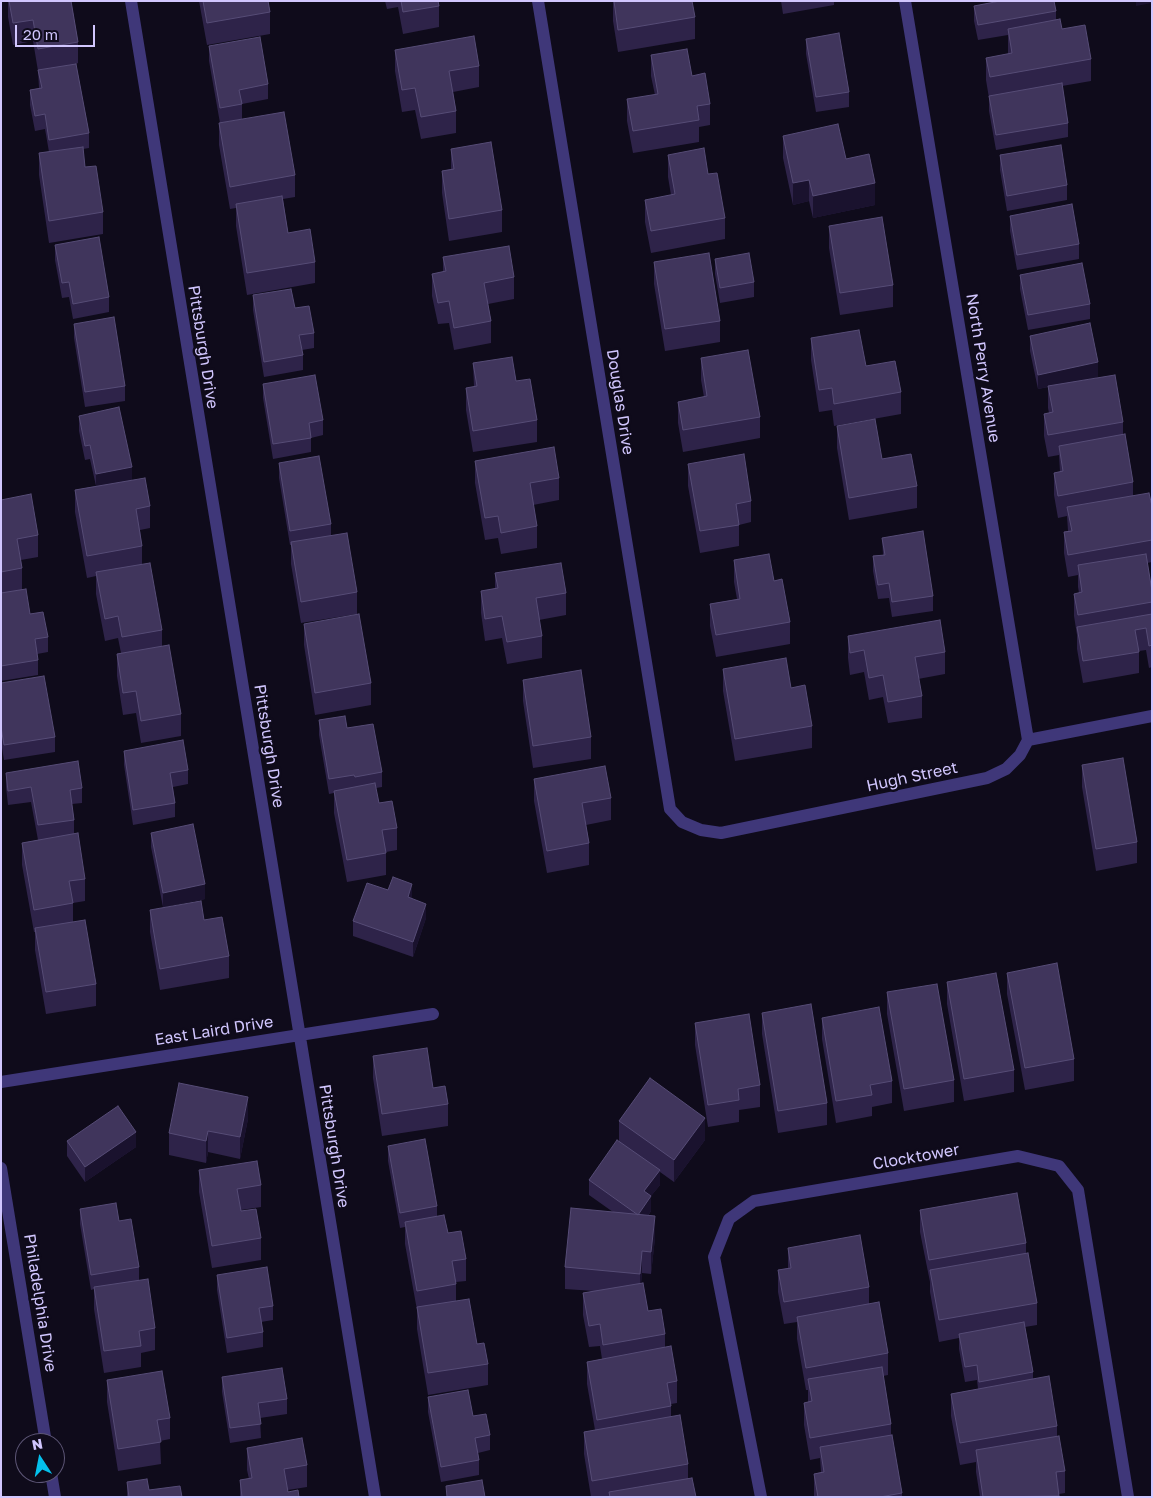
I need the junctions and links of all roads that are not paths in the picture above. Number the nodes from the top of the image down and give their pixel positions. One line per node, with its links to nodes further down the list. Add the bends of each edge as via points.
1 (131, 1): 8 (street, Pittsburgh Drive)
2 (538, 1): 6 (street, Douglas Drive)
3 (905, 1): 5 (street, North Perry Avenue)
4 (1152, 716): 5 (street)
5 (1028, 740): 6 (street, Hugh Street, via 1020,755 1006,769 987,778 722,833 701,830 682,822)
6 (670, 809)
7 (433, 1014): 8 (street, East Laird Drive)
8 (299, 1034): 9 (street, East Laird Drive); 14 (street, Pittsburgh Drive)
9 (1, 1082)
10 (1, 1168): 11 (street, Philadelphia Drive)
11 (44, 1433)
12 (53, 1483): 13 (street)
13 (55, 1497)
14 (375, 1497)
15 (761, 1497): 16 (street, Clocktower, via 714,1256 729,1219 754,1201 1018,1156 1059,1166 1078,1190)
16 (1128, 1497)

